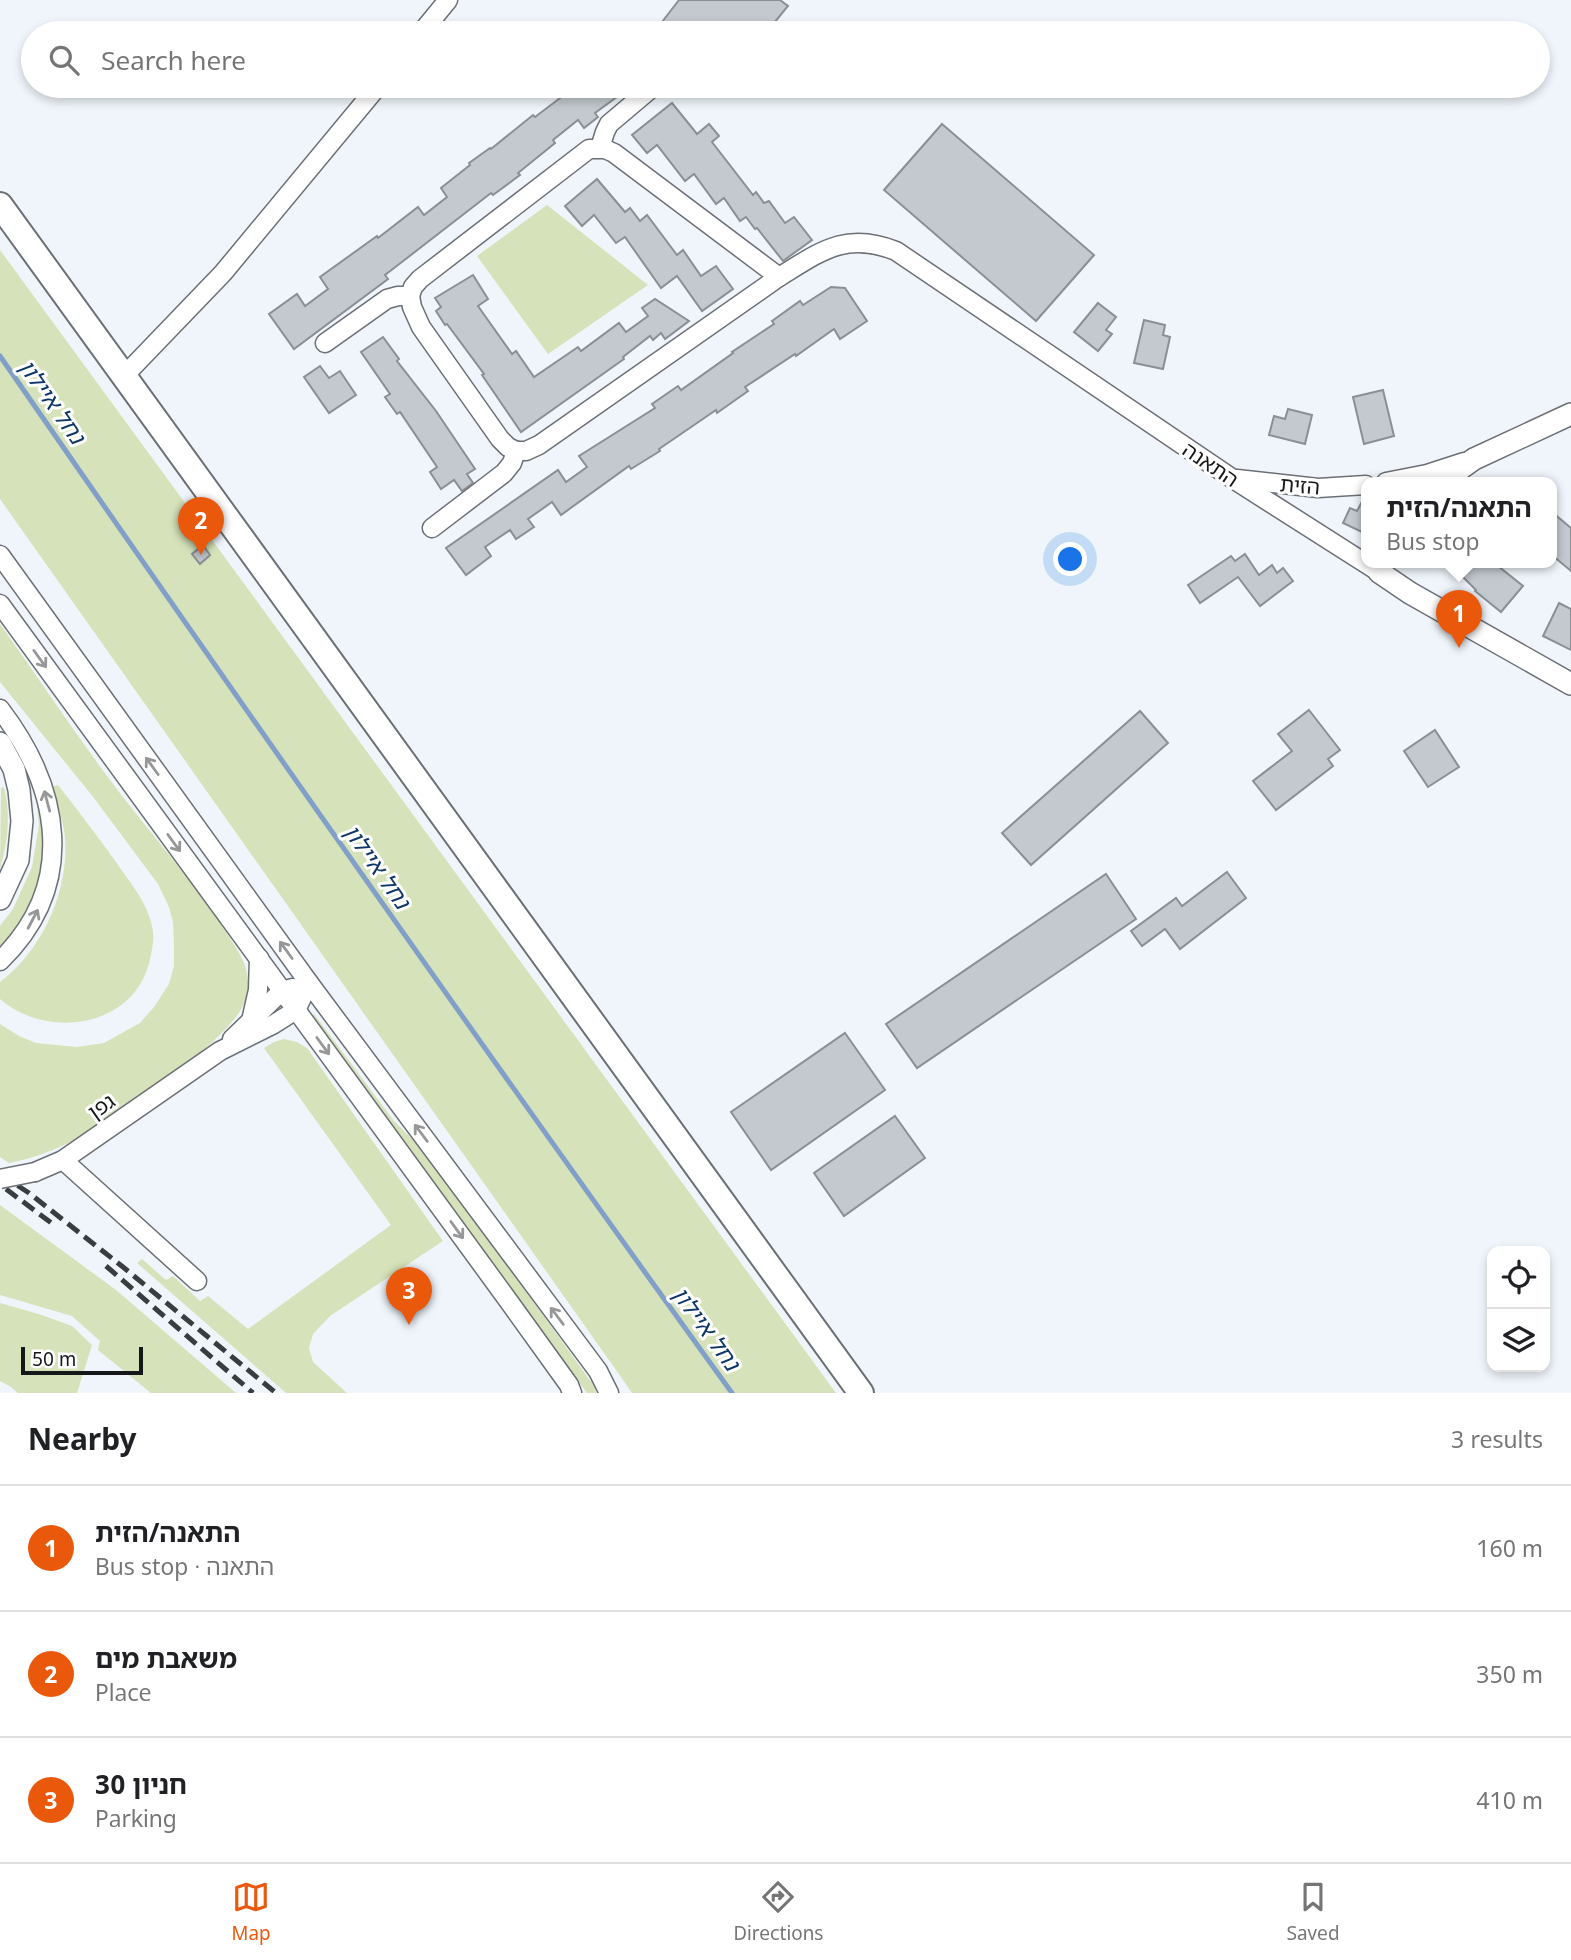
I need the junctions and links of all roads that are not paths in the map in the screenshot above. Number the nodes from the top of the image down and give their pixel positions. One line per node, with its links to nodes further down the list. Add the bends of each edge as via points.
1 (449, 0): 2 (street)
2 (431, 21)
3 (368, 98): 10 (street, via 223,274)
4 (640, 98): 5 (street, via 609,124)
5 (600, 148): 7 (street, via 614,153); 8 (street, via 589,149 429,272)
6 (0, 205): 10 (main road)
7 (779, 277): 12 (street, via 538,444); 16 (street, התאנה, via 819,252 840,245 870,243 896,251)
8 (410, 296): 9 (street, via 387,299); 12 (street, via 421,327 500,439)
9 (325, 343)
10 (123, 377): 39 (main road)
11 (1571, 414): 13 (street)
12 (516, 452): 18 (street, via 504,474)
13 (1474, 459): 14 (street); 15 (street)
14 (1412, 477)
15 (1449, 477)
16 (1233, 479): 17 (street, הזית, via 1318,488); 20 (street, התאנה)
17 (1361, 485)
18 (432, 528)
19 (0, 555): 29 (street, one-way to 19)
20 (1361, 555)
21 (1382, 568): 23 (street, התאנה, via 1410,593)
22 (0, 604): 27 (street, one-way to 27)
23 (1571, 684)
24 (0, 709): 28 (street, one-way to 24, via 35,917 51,869 53,845 43,787)
25 (0, 743): 26 (street, via 14,769 22,821 18,860)
26 (0, 899)
27 (259, 958): 30 (street); 32 (street)
28 (0, 961)
29 (309, 983): 30 (street); 31 (street); 38 (street, one-way to 29, via 598,1371)
30 (282, 991): 31 (street); 32 (street)
31 (296, 1010): 33 (street); 37 (street, one-way to 37)
32 (251, 1021): 33 (street)
33 (220, 1051): 34 (street, גפן)
34 (63, 1160): 35 (street, גפן, bridge); 36 (street)
35 (0, 1179)
36 (197, 1281)
37 (572, 1393)
38 (609, 1393)
39 (861, 1393)

